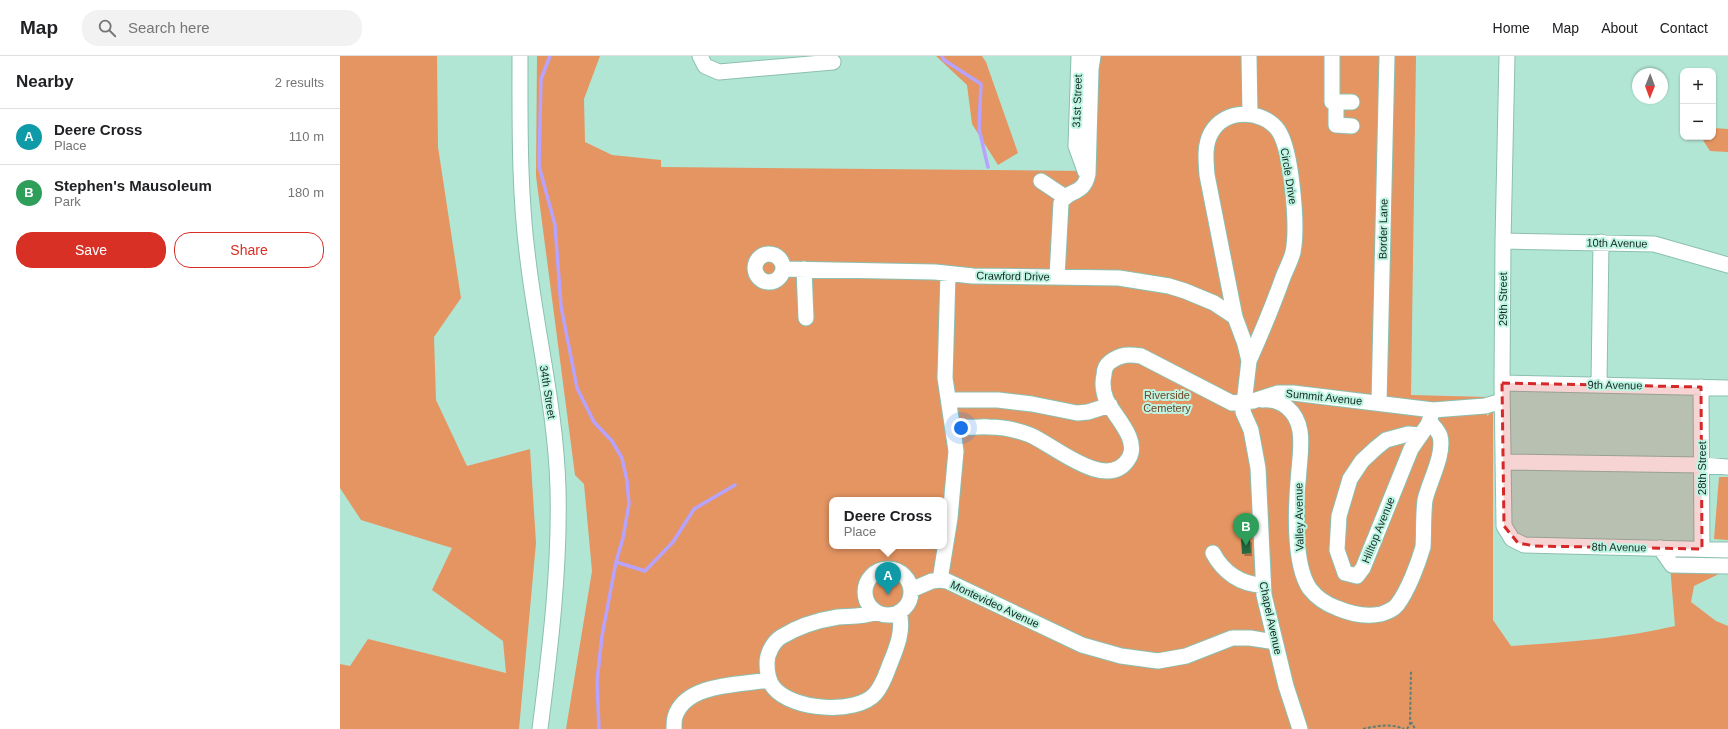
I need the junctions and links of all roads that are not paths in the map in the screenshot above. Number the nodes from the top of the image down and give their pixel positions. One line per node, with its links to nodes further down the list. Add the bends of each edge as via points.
1 (520, 56): 59 (street, 34th Street, via 519,150 523,215 551,409 558,488 553,616)
2 (700, 56): 9 (street, via 705,66 719,72)
3 (1079, 56): 14 (street, 31st Street, via 1076,146)
4 (1093, 56): 14 (street)
5 (1249, 56): 12 (street)
6 (1332, 56): 10 (street, via 1332,102)
7 (1387, 56): 34 (street, Border Lane)
8 (1507, 56): 17 (street, 29th Street)
9 (833, 62)
10 (1336, 102): 11 (street); 13 (street, via 1336,125)
11 (1352, 102)
12 (1250, 114): 24 (street, via 1226,118 1217,125 1211,133 1205,154 1214,220); 26 (street, Circle Drive, via 1272,124 1284,140 1295,222 1293,253)
13 (1352, 126)
14 (1088, 174): 16 (street, via 1081,189)
15 (1041, 181): 16 (street)
16 (1065, 197): 23 (street, via 1061,203)
17 (1503, 241): 18 (street, 10th Avenue); 27 (street, 29th Street)
18 (1601, 242): 19 (street, 10th Avenue, via 1654,244); 28 (street)
19 (1728, 265)
20 (783, 269): 21 (street, Crawford Drive)
21 (804, 269): 22 (street, Crawford Drive); 25 (street)
22 (948, 274): 23 (street, Crawford Drive); 31 (street, Montevideo Avenue, via 945,365)
23 (1057, 277): 24 (street, Crawford Drive, via 1119,278 1169,286 1214,303)
24 (1235, 317): 26 (street, Chapel Avenue)
25 (806, 318)
26 (1249, 361): 33 (street, Chapel Avenue)
27 (1502, 382): 28 (street, 9th Avenue); 32 (street, 29th Street)
28 (1598, 384): 29 (street, 9th Avenue)
29 (1702, 387): 30 (street, 9th Avenue); 42 (street, 28th Street)
30 (1728, 388)
31 (949, 400): 35 (street, via 998,400 1077,412); 37 (street, Montevideo Avenue)
32 (1502, 401): 36 (street, Summit Avenue); 41 (street, 29th Street)
33 (1248, 402): 34 (street, Summit Avenue, via 1278,393); 35 (street, via 1232,403 1141,356 1125,354 1110,361 1104,370 1103,387); 36 (street, Valley Avenue, via 1266,400 1281,403 1293,413 1300,430 1297,537 1301,568 1309,588 1328,605 1364,615 1382,614 1397,605 1421,554 1425,502 1441,443); 53 (street, Chapel Avenue, via 1244,412 1251,430 1258,468)
34 (1379, 403): 36 (street, Summit Avenue)
35 (1110, 406): 38 (street, via 1131,441 1132,450 1125,464 1111,470 1103,471 1085,466 1030,436 1008,428)
36 (1431, 415): 39 (street, Hilltop Avenue)
37 (953, 424): 38 (street, via 962,428); 40 (street, Montevideo Avenue)
38 (976, 427): 40 (street, via 961,442)
39 (1421, 435): 39 (street, Hilltop Avenue, via 1408,434 1386,440 1362,461 1350,479 1339,516 1337,550 1345,573 1357,576 1363,568 1411,449)
40 (956, 461): 44 (street, Montevideo Avenue)
41 (1503, 462): 42 (street); 45 (street, 29th Street, via 1504,526)
42 (1702, 465): 43 (street); 48 (street, 28th Street)
43 (1728, 468)
44 (947, 537)
45 (1512, 539): 46 (street, 8th Avenue, via 1524,545 1535,546)
46 (1660, 548): 48 (street, 8th Avenue); 51 (street, via 1672,565)
47 (945, 549): 52 (street, Montevideo Avenue)
48 (1702, 549): 49 (street, 8th Avenue)
49 (1728, 550)
50 (1213, 553): 53 (street, via 1218,563 1229,574 1255,585)
51 (1728, 566)
52 (940, 580): 54 (street, via 932,580); 57 (street, Montevideo Avenue, via 947,581 1082,645 1121,656 1158,660 1186,656 1232,638)
53 (1263, 585): 57 (street, Chapel Avenue)
54 (911, 590): 55 (street, via 903,575 896,571 888,569 871,576 865,592 868,603); 56 (street, via 908,603)
55 (876, 612): 56 (street, via 885,615); 58 (street, via 820,622 796,629 779,638 767,658)
56 (899, 612): 58 (street, via 901,629 897,647 882,684 866,701 832,708 810,706 775,689)
57 (1275, 642): 61 (street, Chapel Avenue)
58 (769, 680): 60 (street, via 720,686 697,693 684,702 675,716)
59 (540, 729)
60 (674, 729)
61 (1300, 729)

